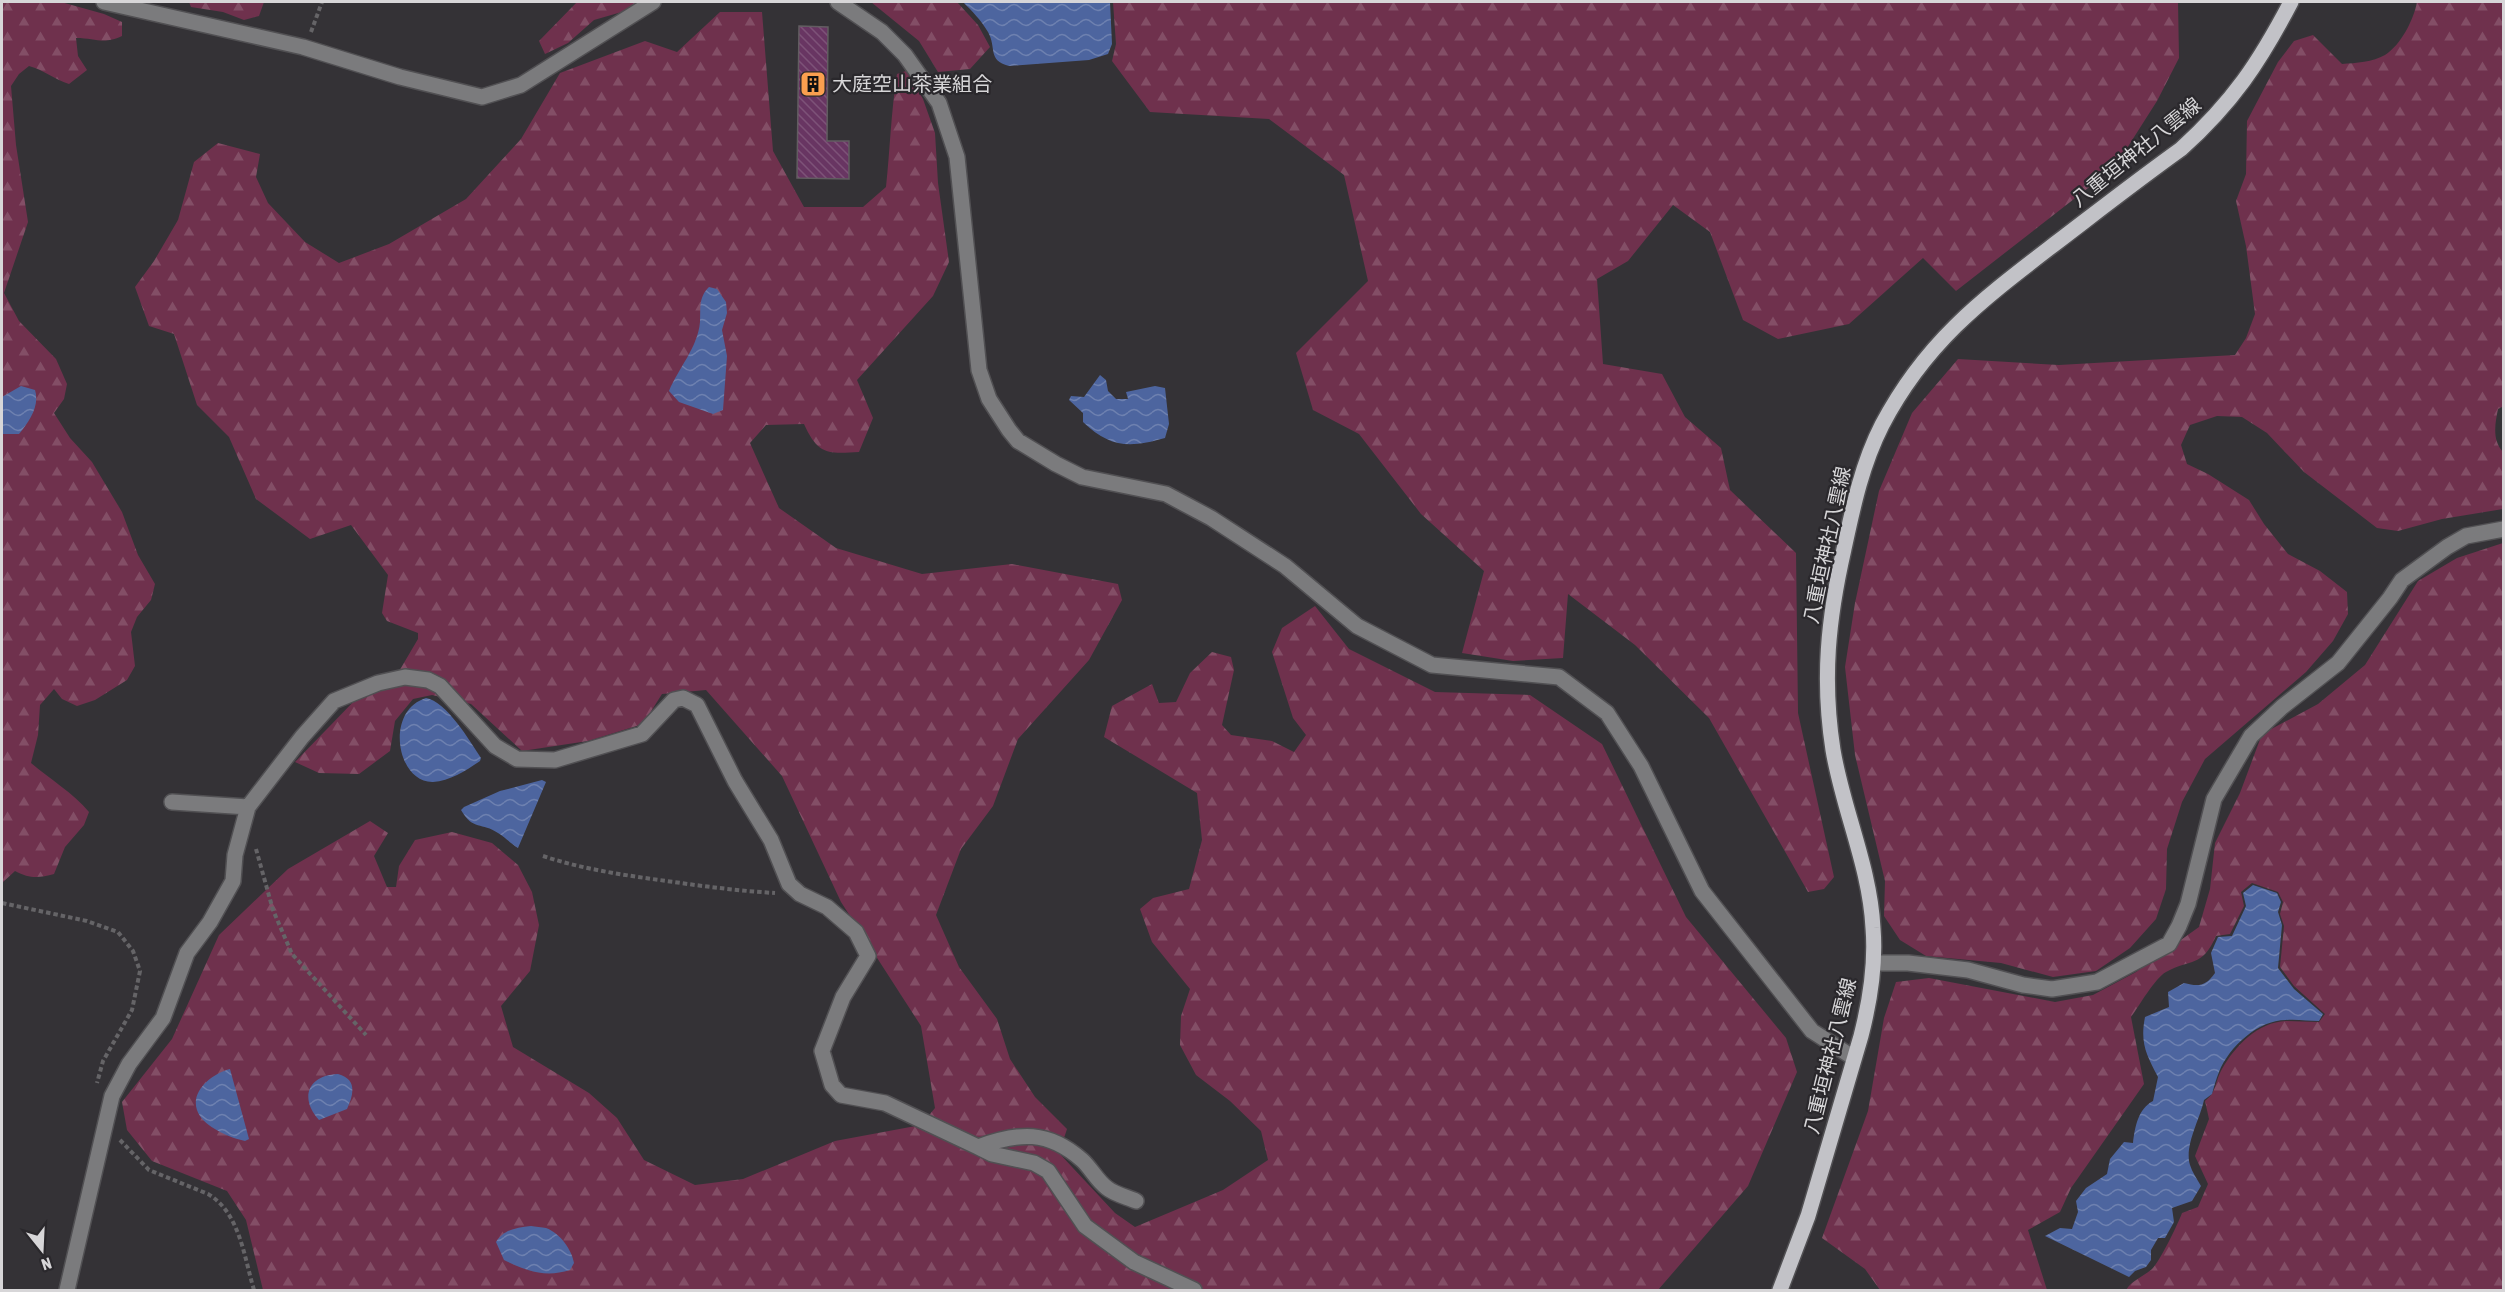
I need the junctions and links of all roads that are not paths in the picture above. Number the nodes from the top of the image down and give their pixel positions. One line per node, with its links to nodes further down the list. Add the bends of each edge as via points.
1 (104, 2): 2 (street, via 303,47 482,97 521,85)
2 (653, 2)
3 (838, 2): 9 (street, via 882,32 905,55 939,104 957,157 979,370 998,416 1018,441 1082,477 1166,494 1211,518 1285,566 1357,626 1432,665 1559,677 1607,713 1641,766 1702,891 1764,972 1812,1031)
4 (2291, 2): 8 (main road, 八重垣神社八雲線, via 2251,73 2206,126 1953,326 1906,385 1877,436 1866,463 1836,581 1826,672 1834,754 1872,915)
5 (2504, 529): 8 (street, via 2466,536 2402,580 2338,663 2252,736 2214,799 2188,904 2169,944 2097,982 2052,989 1968,970)
6 (172, 802): 7 (street)
7 (248, 807): 10 (street, via 334,701 378,683 405,677 440,686 495,746 517,759 555,759 642,734 674,700 683,698 697,705 716,746 771,840 789,884 828,907 856,932 868,956 843,997 822,1051 832,1085 841,1095 885,1103); 13 (street, via 235,855 233,881 187,953 163,1018 129,1064 112,1096)
8 (1874, 963): 9 (main road, 八重垣神社八雲線, via 1868,1009)
9 (1854, 1058): 12 (main road, 八重垣神社八雲線)
10 (978, 1148): 11 (street, via 997,1140 1029,1136 1052,1139 1082,1160 1107,1189); 14 (street, via 1034,1163 1048,1171 1085,1226 1134,1262)
11 (1136, 1201)
12 (1783, 1289)
13 (67, 1290)
14 (1194, 1290)

